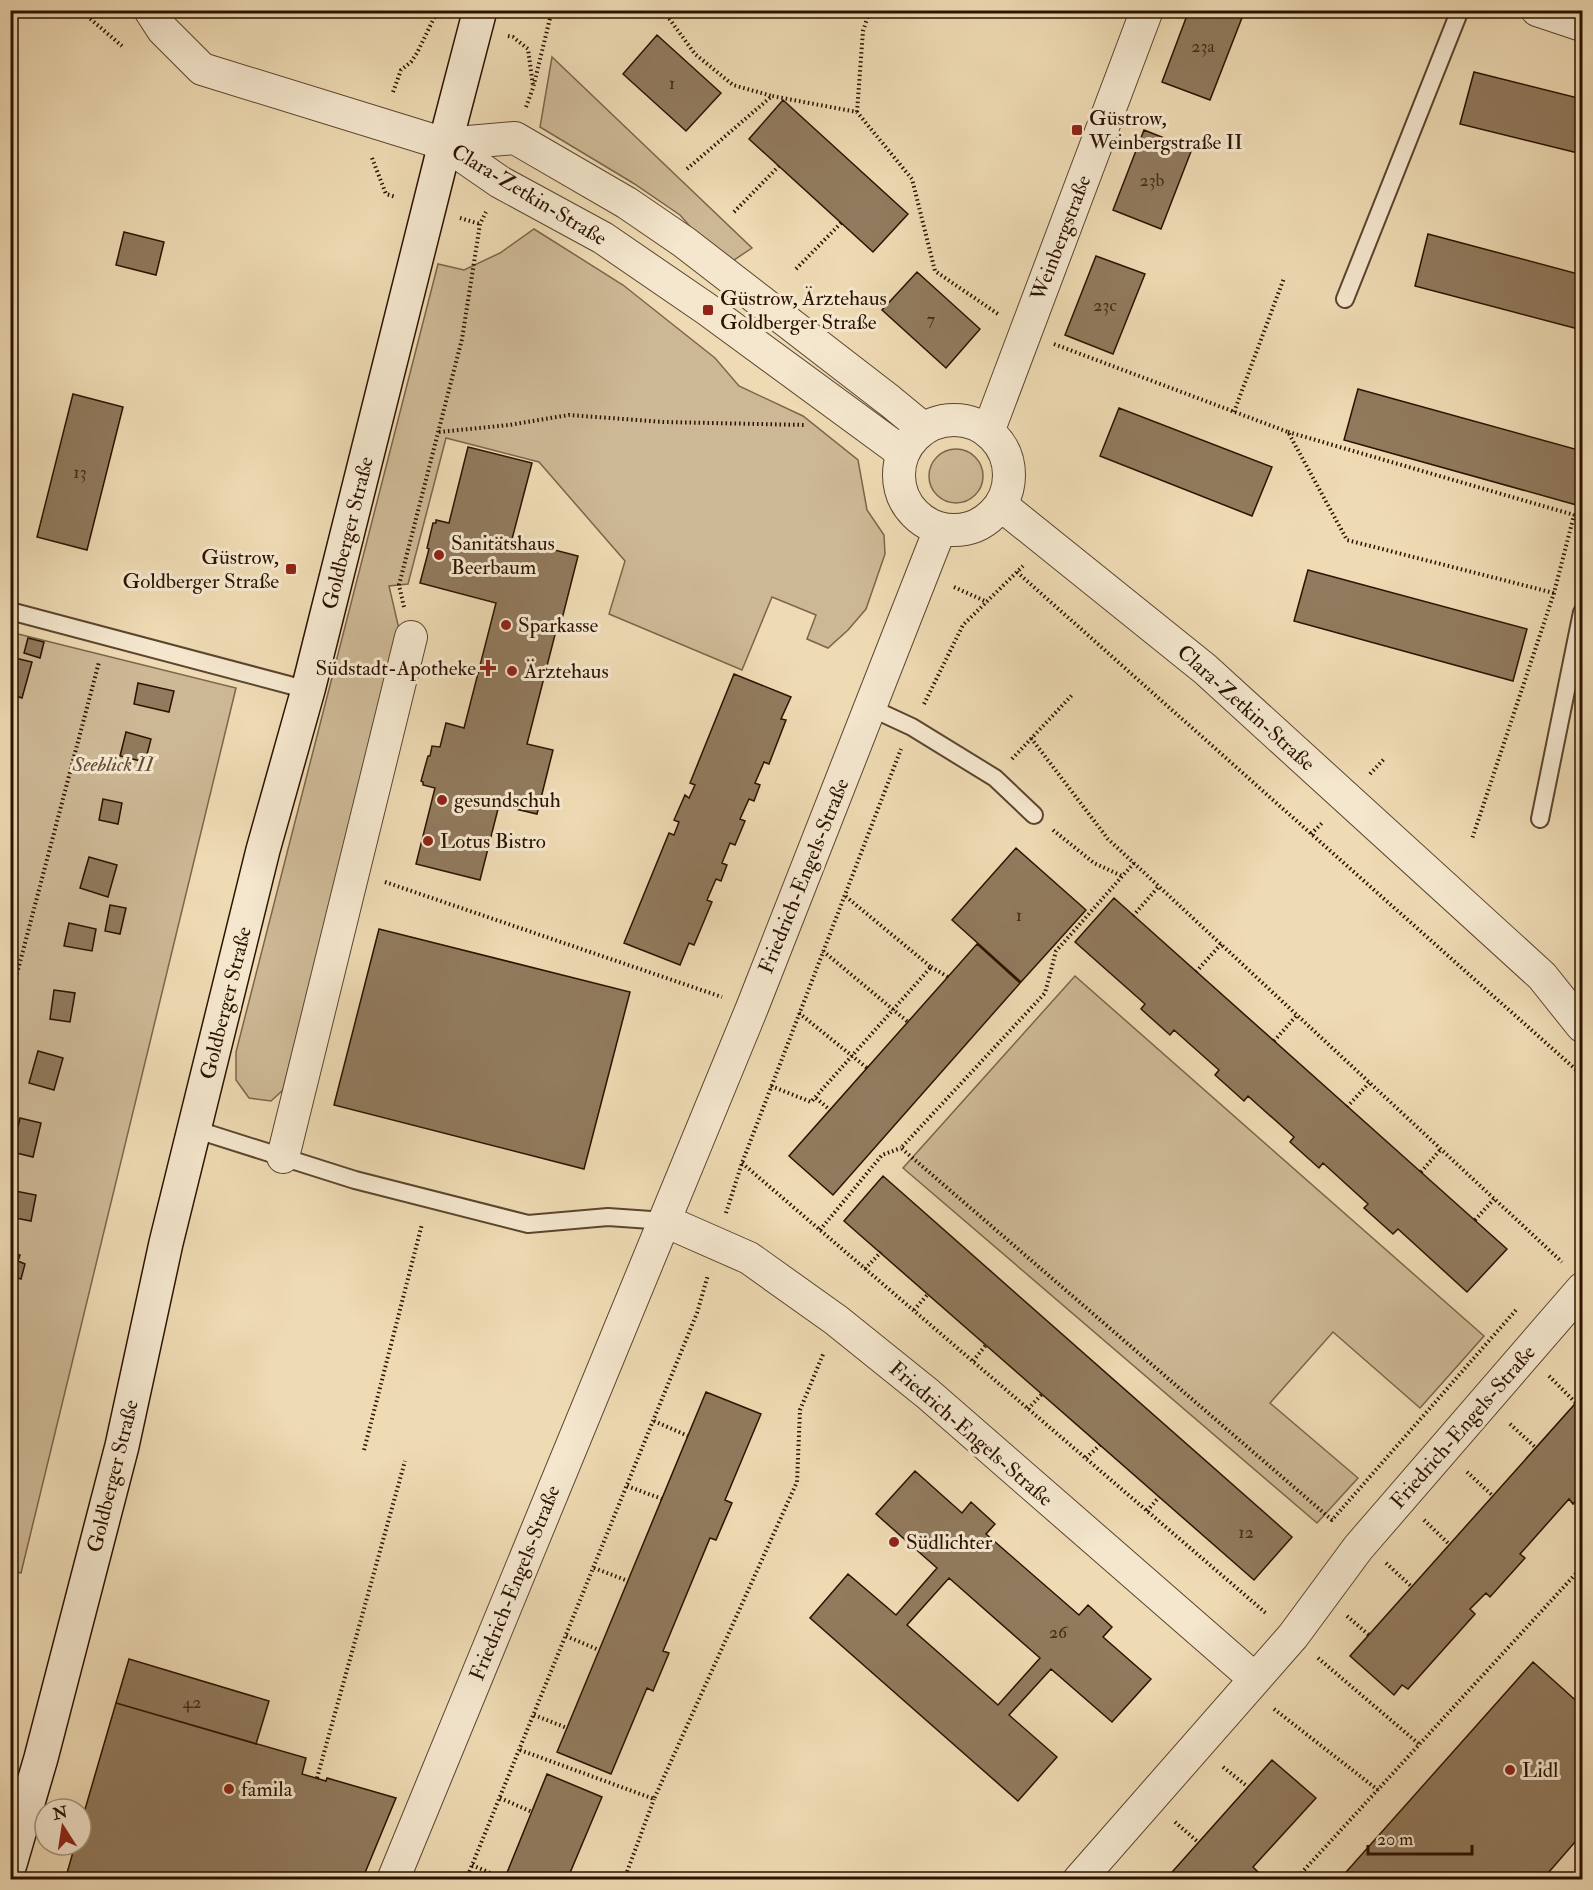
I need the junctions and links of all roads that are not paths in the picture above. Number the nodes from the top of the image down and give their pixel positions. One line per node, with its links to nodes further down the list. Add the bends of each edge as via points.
1 (150, 10): 7 (street, via 202,69)
2 (480, 10): 7 (main road, Goldberger Straße)
3 (1147, 10): 10 (street, Weinbergstraße)
4 (1460, 10): 8 (lane)
5 (1538, 10): 6 (street)
6 (1582, 25)
7 (445, 144): 9 (street, Clara-Zetkin-Straße, via 514,138 627,204 684,242); 11 (street, Clara-Zetkin-Straße, via 500,182 603,238); 17 (main road, Goldberger Straße)
8 (1345, 299)
9 (924, 429): 10 (street, via 961,421); 11 (street)
10 (988, 432): 12 (street, via 1003,449 1008,465 1009,483)
11 (903, 453): 13 (street, via 899,486 905,502 915,515)
12 (1000, 505): 13 (street, via 980,524 964,530); 21 (street, Clara-Zetkin-Straße, via 1205,669)
13 (940, 529): 18 (street, Friedrich-Engels-Straße)
14 (10, 610): 17 (lane)
15 (1582, 612): 20 (lane)
16 (411, 637): 25 (street)
17 (308, 690): 24 (main road, Goldberger Straße, via 263,850)
18 (871, 708): 19 (lane, via 912,727 995,778); 26 (street, Friedrich-Engels-Straße)
19 (1034, 815)
20 (1540, 819)
21 (1542, 975): 22 (street, Clara-Zetkin-Straße); 23 (street, Clara-Zetkin-Straße)
22 (1582, 999)
23 (1582, 1026)
24 (194, 1129): 25 (lane); 29 (main road, Goldberger Straße, via 119,1458)
25 (283, 1157): 26 (lane, via 355,1180 528,1224 608,1216)
26 (665, 1221): 28 (street, Friedrich-Engels-Straße, via 749,1258 836,1320 928,1394); 30 (street, Friedrich-Engels-Straße)
27 (1575, 1278): 28 (street, Friedrich-Engels-Straße)
28 (1255, 1679): 31 (street, Friedrich-Engels-Straße)
29 (10, 1864)
30 (393, 1880)
31 (1079, 1880)

